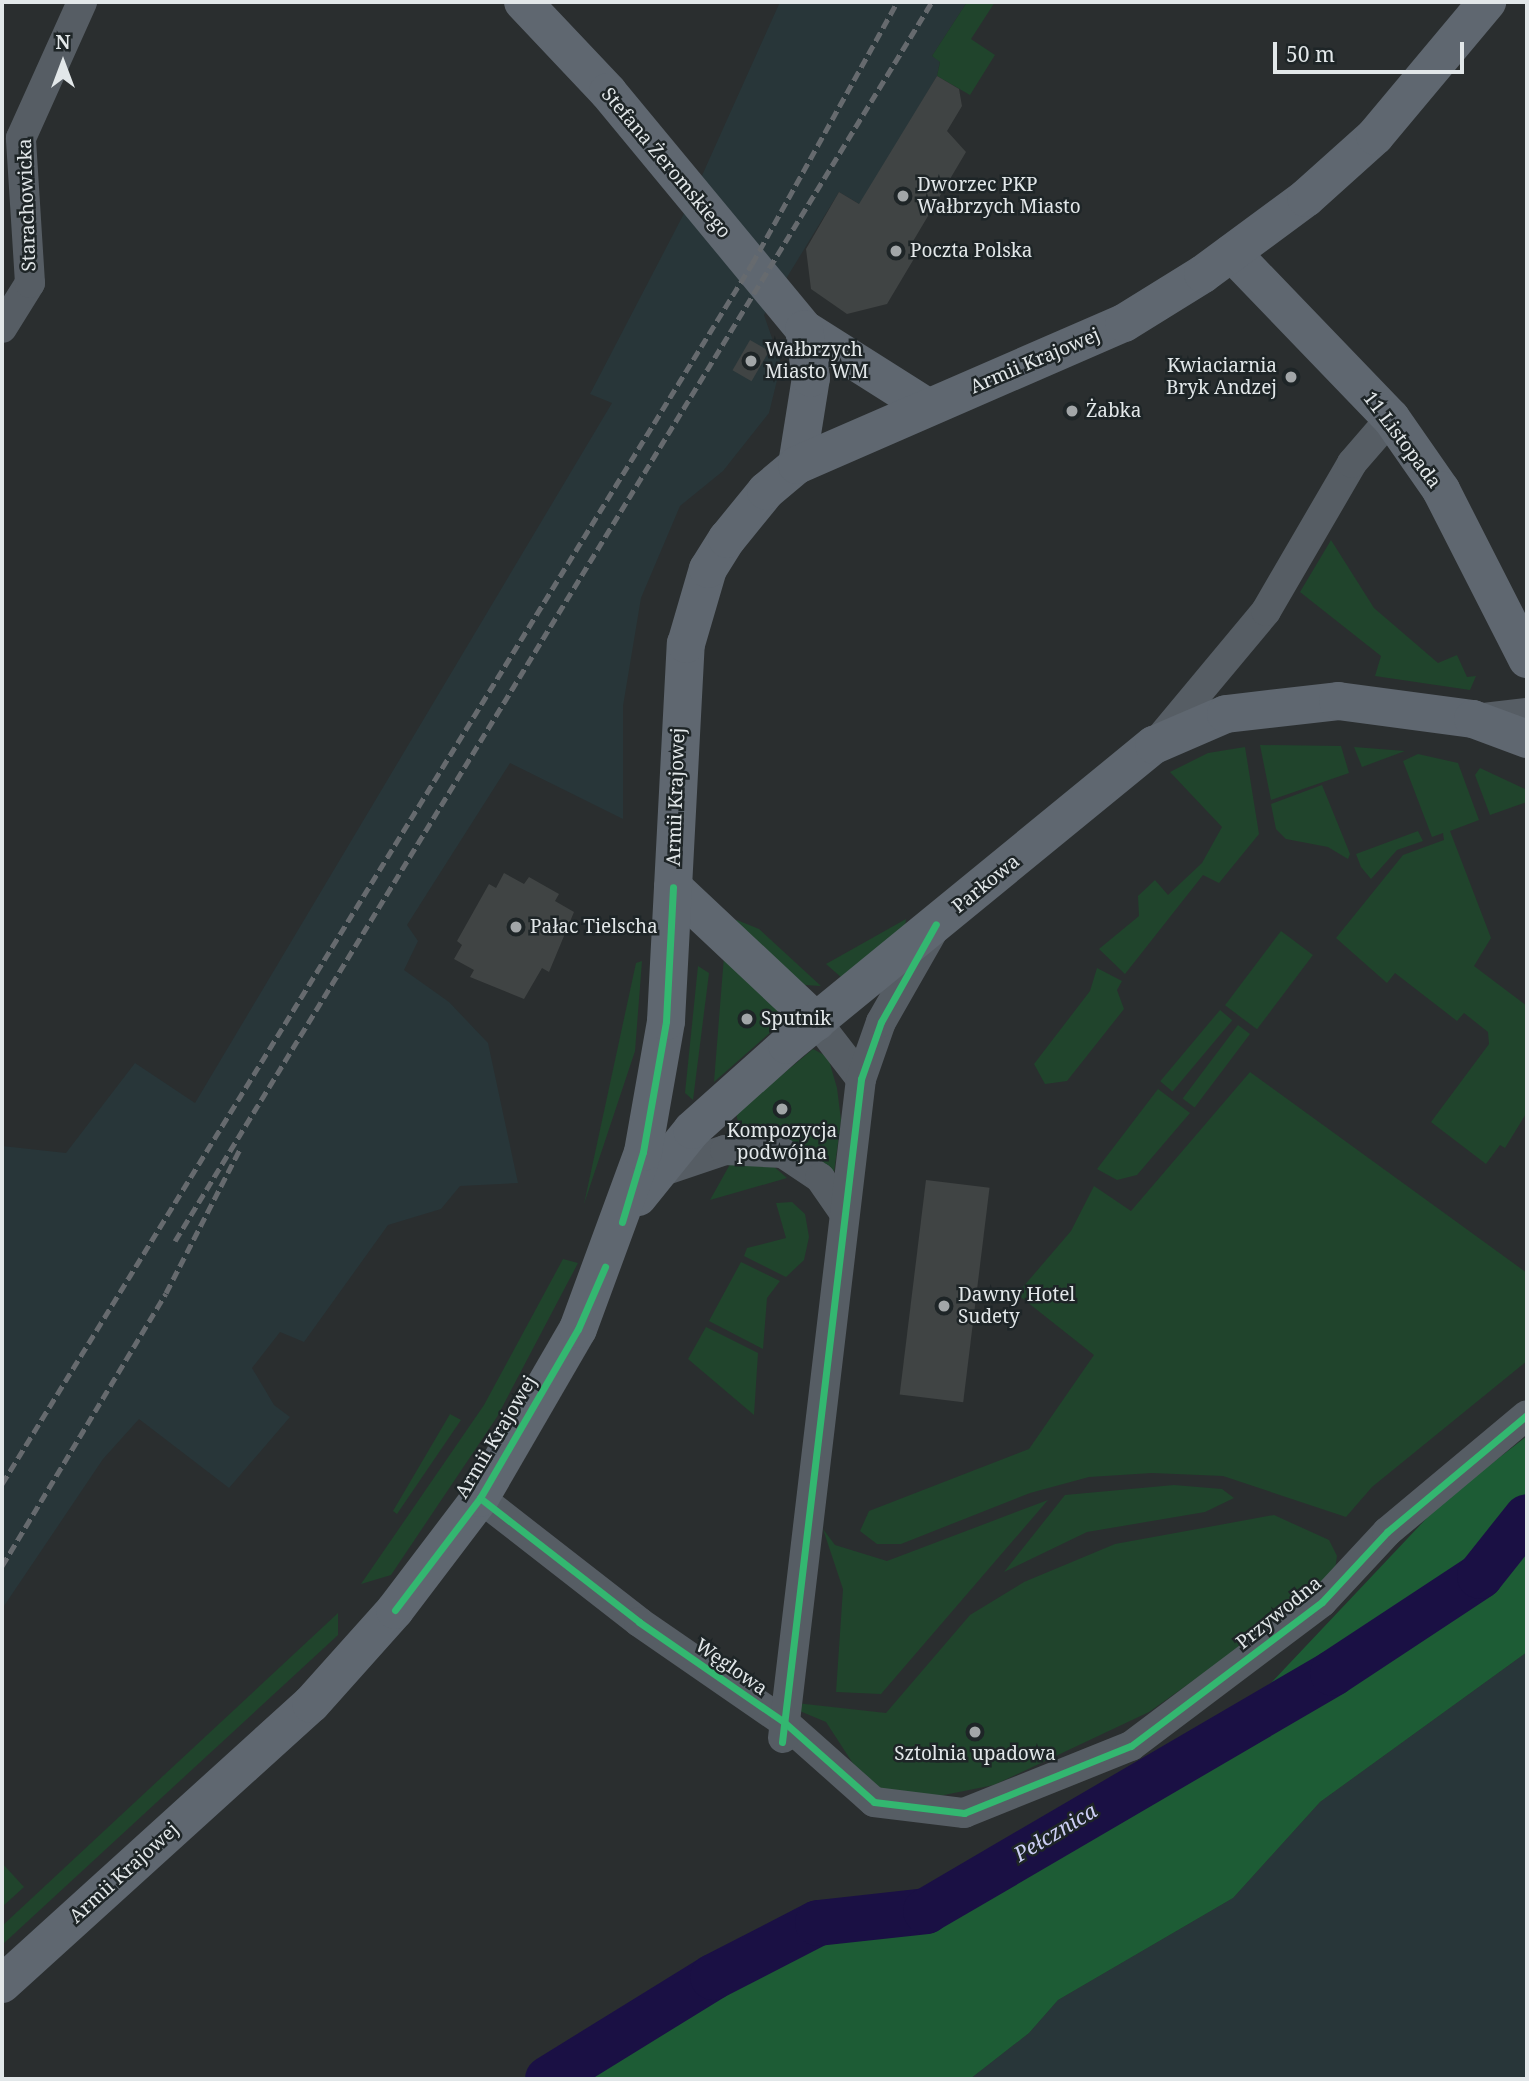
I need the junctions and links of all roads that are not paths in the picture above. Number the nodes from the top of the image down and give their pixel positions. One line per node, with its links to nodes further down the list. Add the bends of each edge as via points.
1 (82, 2): 5 (street, Starachowicka, via 21,138 30,282)
2 (523, 2): 6 (main road, Stefana Żeromskiego, via 608,92)
3 (1487, 2): 4 (main road, Armii Krajowej, via 1382,129)
4 (1232, 253): 7 (main road, Armii Krajowej, via 1124,323); 8 (main road, 11 Listopada)
5 (2, 328)
6 (804, 329): 7 (main road, Stefana Żeromskiego); 9 (main road, via 811,378)
7 (926, 406): 9 (main road, Armii Krajowej)
8 (1391, 418): 10 (main road, 11 Listopada, via 1441,490); 14 (street, Parkowa, via 1352,463 1266,611)
9 (797, 465): 15 (main road, Armii Krajowej, via 766,491 727,539 696,602 681,686)
10 (1527, 659)
11 (1527, 713): 12 (street)
12 (1473, 719): 13 (main road, Parkowa); 14 (main road, Parkowa, via 1338,701 1226,714)
13 (1527, 739)
14 (1154, 745): 16 (main road, Parkowa)
15 (673, 887): 17 (main road); 21 (main road, Armii Krajowej, via 666,1021 643,1152)
16 (936, 924): 17 (main road, Parkowa); 18 (street, via 881,1022)
17 (817, 1022): 18 (street); 19 (main road, Parkowa, via 692,1130)
18 (861, 1079): 20 (street)
19 (654, 1174): 20 (street, via 724,1150 783,1153 820,1178); 21 (main road, Parkowa)
20 (843, 1211): 24 (street)
21 (622, 1222): 23 (main road, Armii Krajowej, via 578,1329)
22 (1527, 1415): 25 (street, Przywodna, via 1387,1532 1322,1602 1131,1746)
23 (480, 1498): 24 (street, Węglowa); 26 (main road, Armii Krajowej, via 405,1599 311,1704)
24 (783, 1732): 25 (street, Węglowa, via 874,1802 964,1813)
25 (1060, 1779)
26 (2, 1984)

